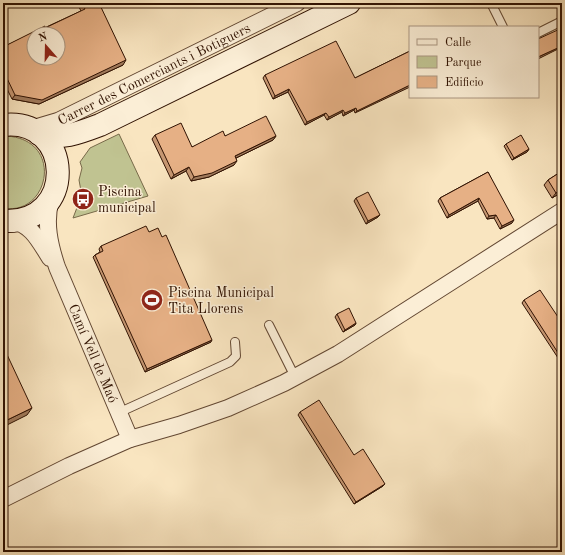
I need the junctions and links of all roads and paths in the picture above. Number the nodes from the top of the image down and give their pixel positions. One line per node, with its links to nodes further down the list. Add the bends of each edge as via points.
1 (297, 3): 4 (street, Carrer des Comerciants i Botiguers)
2 (349, 3): 9 (main road)
3 (491, 3): 6 (lane)
4 (274, 8): 10 (street, Carrer des Comerciants i Botiguers)
5 (562, 21): 7 (lane)
6 (502, 26)
7 (539, 32)
8 (3, 125): 10 (main road, via 18,125)
9 (100, 125): 10 (main road, via 80,133 51,137); 11 (main road, via 64,154)
10 (35, 132): 11 (main road, via 52,148)
11 (58, 165): 12 (main road, via 57,187)
12 (51, 200): 14 (main road, via 38,213); 15 (street, Camí Vell de Maó, via 47,219 51,249)
13 (562, 211): 18 (street, via 338,354)
14 (8, 221): 15 (street, Camí Vell de Maó, via 27,226)
15 (57, 267): 19 (street, Camí Vell de Maó)
16 (269, 325): 18 (lane)
17 (235, 342): 19 (lane, via 236,356 230,362)
18 (295, 377): 20 (street, via 228,408)
19 (118, 413): 20 (street, Camí Vell de Maó)
20 (130, 440): 21 (street, via 69,466)
21 (3, 499)

